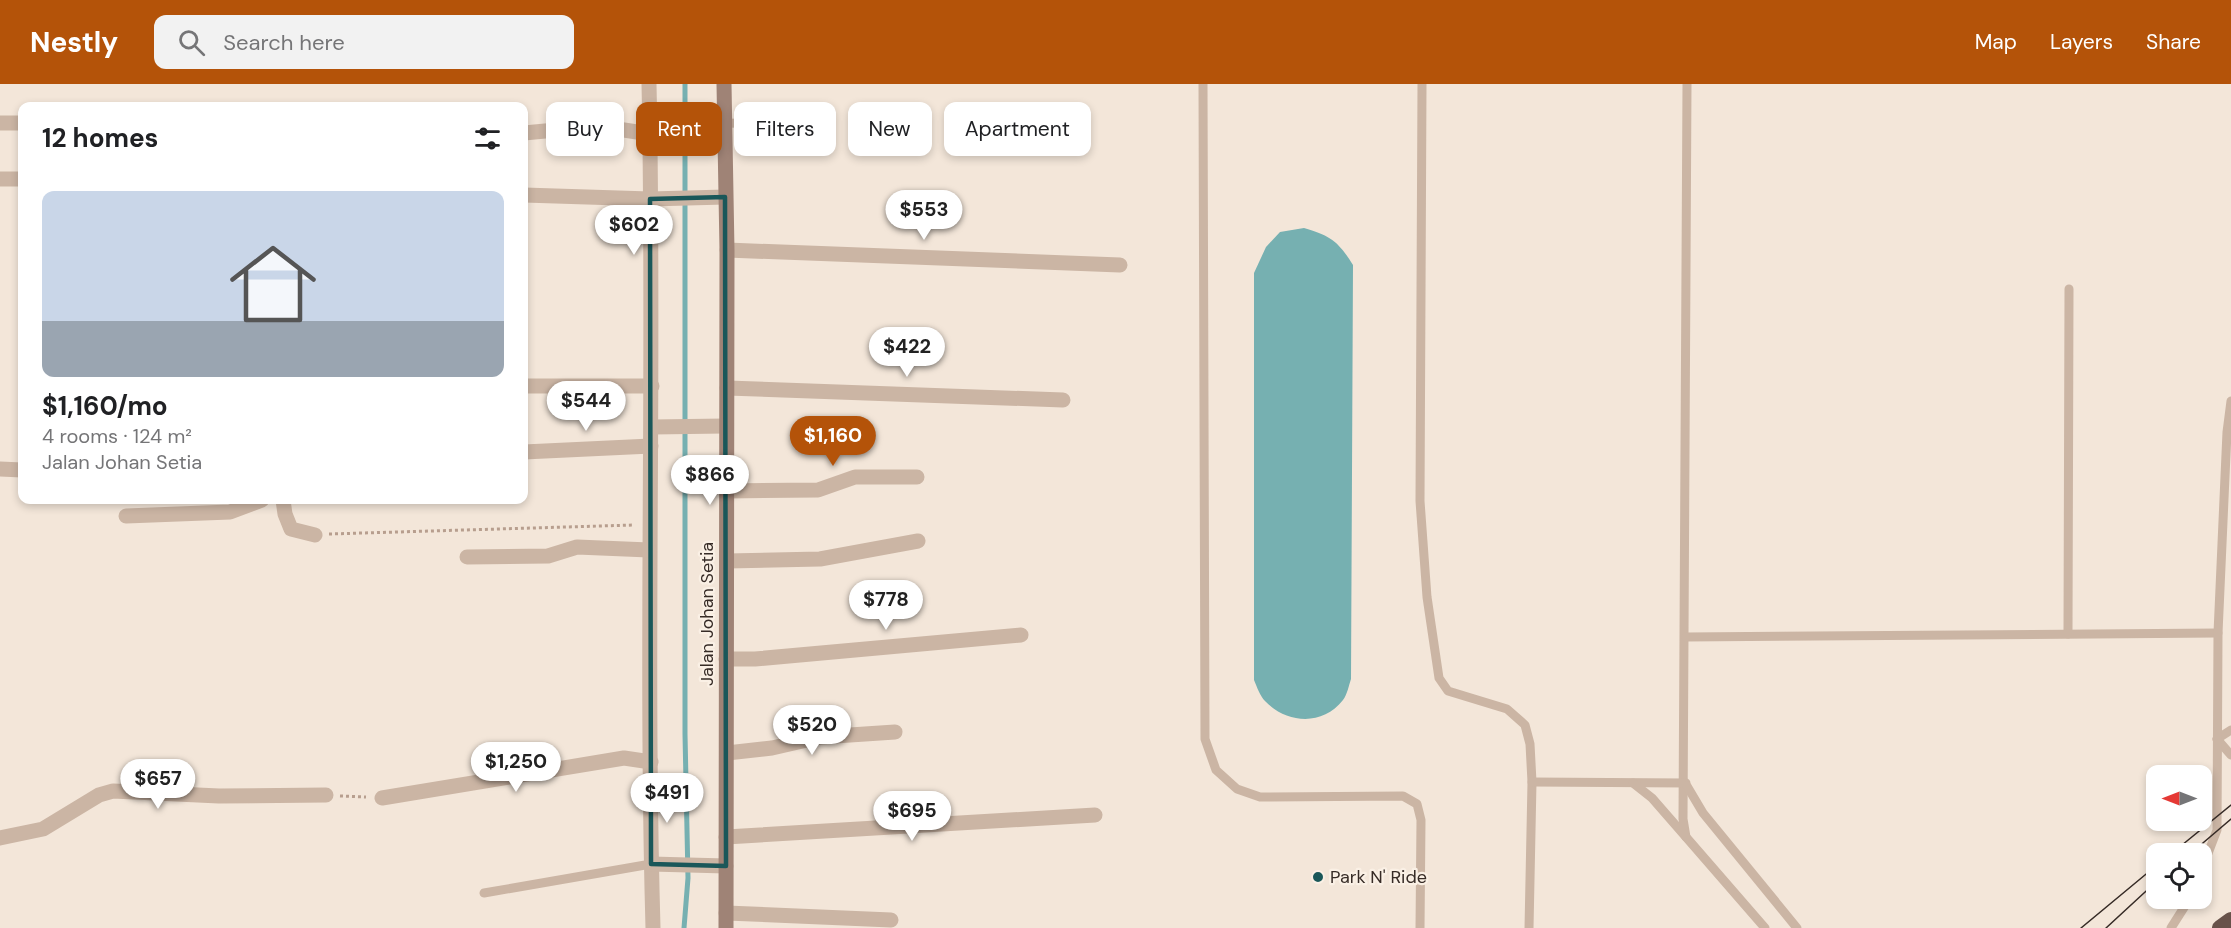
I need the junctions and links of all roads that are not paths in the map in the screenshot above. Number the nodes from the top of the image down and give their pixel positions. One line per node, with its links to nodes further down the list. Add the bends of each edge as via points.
1 (649, 84): 6 (street)
2 (724, 84): 9 (main road, Jalan Johan Setia)
3 (1203, 84): 72 (lane, via 1205,739 1216,770 1237,789 1260,797 1403,796 1416,804 1421,820)
4 (1422, 84): 54 (lane, via 1420,501 1427,597 1439,678 1448,691 1507,709 1526,725)
5 (1688, 84): 46 (lane)
6 (649, 102)
7 (0, 123): 8 (street)
8 (18, 123)
9 (724, 123): 10 (lane); 17 (main road, Jalan Johan Setia)
10 (734, 123)
11 (636, 132): 12 (street, via 598,126)
12 (528, 133)
13 (652, 156): 18 (street)
14 (0, 179): 15 (street)
15 (18, 179)
16 (528, 195): 18 (street)
17 (725, 197): 18 (street); 19 (main road, Jalan Johan Setia)
18 (656, 198): 23 (street)
19 (727, 250): 20 (street); 24 (main road, Jalan Johan Setia)
20 (1120, 265)
21 (2069, 289): 44 (lane)
22 (528, 386): 23 (street)
23 (652, 386): 28 (street)
24 (731, 388): 25 (street); 27 (main road, Jalan Johan Setia)
25 (1063, 400)
26 (2231, 401): 43 (lane)
27 (725, 426): 28 (street); 34 (main road, Jalan Johan Setia)
28 (659, 427): 29 (street)
29 (651, 446): 30 (street); 40 (street)
30 (528, 452)
31 (0, 469): 32 (street)
32 (18, 470)
33 (917, 477): 34 (street, via 855,477 818,490)
34 (730, 492): 42 (main road, Jalan Johan Setia)
35 (251, 504): 37 (street, via 230,512)
36 (284, 504): 38 (street, via 291,529)
37 (126, 516)
38 (315, 535)
39 (918, 541): 42 (street, via 820,559)
40 (649, 550): 41 (street, via 577,547 548,556); 53 (street)
41 (467, 557)
42 (731, 561): 47 (main road, Jalan Johan Setia)
43 (2218, 633): 44 (lane); 50 (lane)
44 (2068, 634): 46 (lane)
45 (1021, 635): 47 (street)
46 (1686, 637): 56 (lane)
47 (732, 659): 51 (main road, Jalan Johan Setia)
48 (2231, 730): 50 (lane)
49 (895, 732): 51 (street, via 820,737)
50 (2217, 739): 52 (lane); 63 (lane, via 2217,830)
51 (727, 753): 60 (main road, Jalan Johan Setia)
52 (2231, 755)
53 (651, 762): 58 (street, via 624,758); 64 (street)
54 (1532, 782): 55 (lane); 73 (lane)
55 (1633, 783): 56 (lane); 61 (lane, via 1652,798)
56 (1686, 783): 61 (lane); 75 (lane, via 1703,813)
57 (326, 795): 62 (street, via 219,796 113,791 99,795 43,829)
58 (382, 798)
59 (1095, 815): 60 (street)
60 (726, 837): 65 (main road, Jalan Johan Setia)
61 (1686, 837): 74 (lane)
62 (0, 838)
63 (2212, 843)
64 (657, 864): 65 (street); 66 (lane); 71 (street)
65 (726, 866): 68 (main road, Jalan Johan Setia)
66 (484, 893)
67 (2183, 909): 76 (lane)
68 (726, 920): 69 (street)
69 (891, 920)
70 (2231, 920): 77 (highway)
71 (653, 928)
72 (1420, 928)
73 (1529, 928)
74 (1765, 928)
75 (1797, 928)
76 (2171, 928)
77 (2220, 928)

